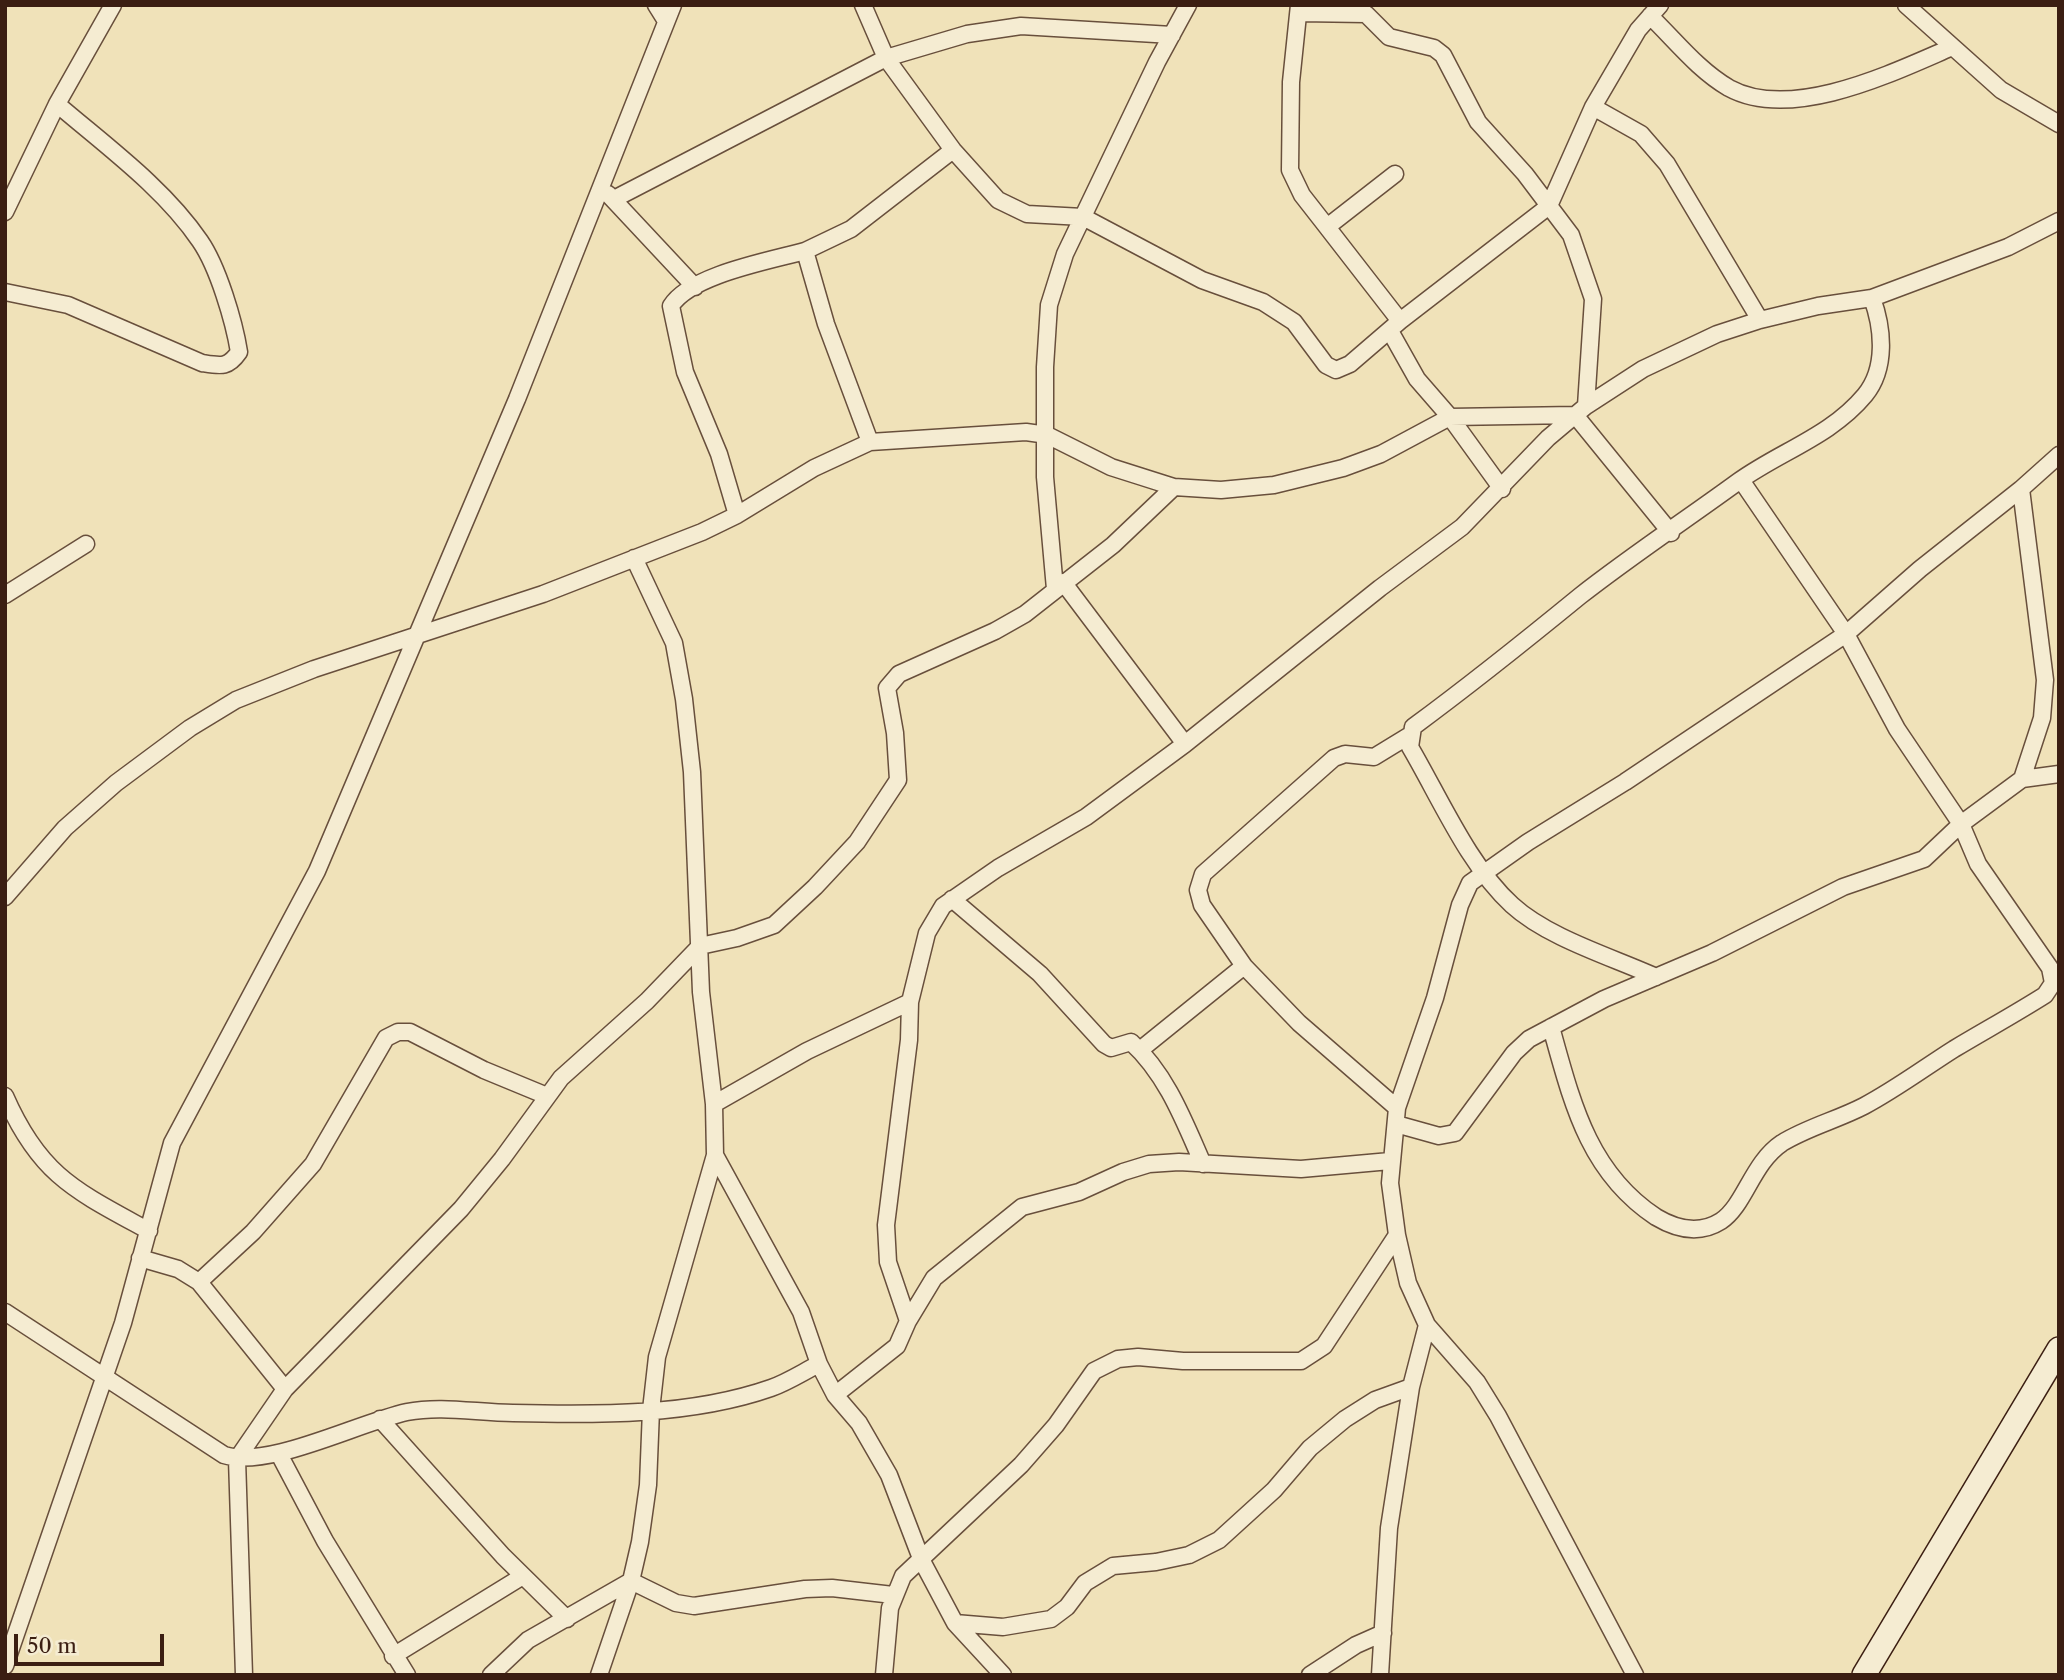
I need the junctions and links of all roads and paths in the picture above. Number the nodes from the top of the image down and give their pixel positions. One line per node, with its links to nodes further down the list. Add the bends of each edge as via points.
1 (113, 5): 13 (street)
2 (656, 5): 9 (street)
3 (673, 5): 9 (street)
4 (863, 5): 12 (street)
5 (1188, 5): 10 (street)
6 (1906, 5): 11 (street)
7 (1300, 9): 19 (street, via 1366,14 1389,37 1434,48 1450,66 1478,121); 23 (street, via 1291,82 1290,170 1302,195)
8 (1655, 10): 11 (street, via 1706,73 1732,89 1759,97 1795,99 1849,88); 14 (street)
9 (666, 21): 18 (street)
10 (1172, 35): 12 (street, via 1000,27); 21 (street)
11 (1951, 48): 15 (street, via 2001,90)
12 (886, 58): 16 (street); 18 (street)
13 (57, 104): 20 (street); 26 (street, via 159,196 201,242 235,327 239,352 224,367 202,363 68,305)
14 (1593, 107): 19 (street); 28 (street, via 1641,134 1667,164)
15 (2059, 124)
16 (953, 150): 21 (street, via 998,201 1027,214); 24 (street, via 851,229)
17 (1395, 174): 23 (street)
18 (608, 194): 25 (street); 45 (street)
19 (1549, 206): 29 (street); 30 (street, via 1571,235 1592,299)
20 (5, 212)
21 (1083, 217): 29 (street, via 1202,280 1278,310 1294,322 1326,365 1336,370 1350,364); 32 (street, via 1049,305)
22 (2059, 221): 27 (street, via 2008,247)
23 (1327, 227): 29 (street)
24 (805, 251): 25 (street); 33 (street, via 813,286)
25 (695, 287): 39 (street, via 678,295 671,306 672,321 685,372 719,454)
26 (5, 292)
27 (1872, 298): 28 (street); 35 (street, via 1882,343 1876,374 1866,394 1828,430)
28 (1760, 320): 30 (street, via 1717,334 1643,369)
29 (1395, 326): 31 (street, via 1417,379)
30 (1580, 411): 31 (street); 37 (street, via 1548,438); 40 (street)
31 (1450, 416): 36 (street, via 1381,454 1343,468 1274,485 1221,490); 37 (street)
32 (1046, 435): 33 (street, via 1026,432); 36 (street, via 1111,467); 43 (street, via 1046,521)
33 (870, 442): 39 (street, via 814,468)
34 (2059, 456): 38 (street)
35 (1741, 480): 40 (street); 46 (street)
36 (1174, 487): 43 (street, via 1113,545)
37 (1502, 489): 48 (street, via 1462,527)
38 (2021, 489): 46 (street); 50 (street, via 2045,680 2042,718)
39 (737, 515): 42 (street)
40 (1671, 533): 47 (street, via 1580,597 1413,727)
41 (86, 544): 44 (street)
42 (634, 558): 45 (street, via 483,615); 55 (street, via 674,643 684,699)
43 (1059, 585): 48 (street); 55 (street, via 995,631 891,680 887,688 898,780 857,842 774,925)
44 (5, 595)
45 (415, 634): 53 (street, via 236,700 190,728 65,828); 68 (street, via 317,871 172,1143)
46 (1846, 634): 51 (street, via 1897,729); 52 (street)
47 (1410, 735): 52 (street, via 1410,747); 56 (street, via 1374,757 1345,754 1334,758 1203,874 1198,890 1202,905)
48 (1185, 744): 54 (street, via 1086,817)
49 (2059, 774): 50 (street)
50 (2022, 779): 51 (street)
51 (1961, 824): 57 (street, via 1924,859 1843,887); 59 (street, via 1978,864 2050,968 2053,983 2045,995 1904,1084 1780,1144 1722,1221 1682,1230 1640,1206 1608,1175 1585,1134)
52 (1484, 874): 57 (street, via 1513,906 1546,928); 64 (street, via 1471,883 1460,905)
53 (5, 897)
54 (952, 899): 58 (street, via 927,933); 60 (street, via 1040,974 1104,1044 1111,1048 1131,1042)
55 (700, 946): 62 (street, via 561,1077); 63 (street)
56 (1244, 966): 60 (street); 64 (street)
57 (1656, 977): 59 (street)
58 (909, 1002): 63 (street, via 807,1051); 73 (street, via 909,1040 886,1225 888,1262)
59 (1551, 1027): 64 (street, via 1514,1053 1455,1133 1439,1136)
60 (1140, 1051): 67 (street, via 1175,1101)
61 (5, 1096): 68 (street, via 18,1126 48,1167 80,1194)
62 (548, 1096): 71 (street, via 410,1032 386,1038 313,1164 260,1224); 79 (street, via 461,1209)
63 (714, 1104): 65 (street)
64 (1397, 1116): 66 (street)
65 (715, 1155): 76 (street, via 801,1312); 81 (street, via 657,1357)
66 (1390, 1161): 67 (street, via 1301,1169); 69 (street)
67 (1203, 1164): 73 (street, via 1149,1164 1079,1192 1023,1207 934,1278)
68 (149, 1231): 70 (street)
69 (1396, 1235): 74 (street, via 1408,1283); 85 (street, via 1324,1346 1301,1361 1138,1357 1118,1359 1094,1371 1021,1465)
70 (140, 1258): 71 (street, via 178,1269); 77 (street)
71 (199, 1282): 79 (street)
72 (5, 1312): 77 (street)
73 (908, 1321): 80 (street, via 897,1346)
74 (1427, 1325): 78 (street); 102 (street, via 1477,1382 1499,1416)
75 (2059, 1349): 103 (main road)
76 (819, 1364): 80 (street); 81 (street, via 775,1387 743,1397)
77 (105, 1376): 84 (street, via 224,1455); 93 (street)
78 (1410, 1387): 90 (street, via 1375,1400 1345,1419 1219,1540 1189,1555 1113,1566 1085,1583 1051,1619 1003,1627); 91 (street, via 1389,1528)
79 (285, 1389): 84 (street)
80 (835, 1395): 85 (street, via 859,1423 889,1475)
81 (651, 1410): 82 (street, via 551,1414 446,1409); 87 (street, via 648,1485)
82 (380, 1419): 83 (street); 86 (street)
83 (279, 1454): 84 (street); 92 (street)
84 (237, 1459): 94 (street)
85 (922, 1561): 88 (street, via 904,1576); 90 (street)
86 (523, 1576): 89 (street); 92 (street)
87 (631, 1581): 88 (street, via 676,1603 694,1606 805,1589); 89 (street); 97 (street)
88 (893, 1595): 98 (street)
89 (567, 1619): 96 (street, via 528,1640)
90 (955, 1623): 99 (street)
91 (1383, 1633): 100 (street); 101 (street)
92 (393, 1656): 95 (street)
93 (5, 1666)
94 (244, 1675)
95 (407, 1675)
96 (492, 1675)
97 (599, 1675)
98 (884, 1675)
99 (1003, 1675)
100 (1310, 1675)
101 (1380, 1675)
102 (1634, 1675)
103 (1864, 1675)

